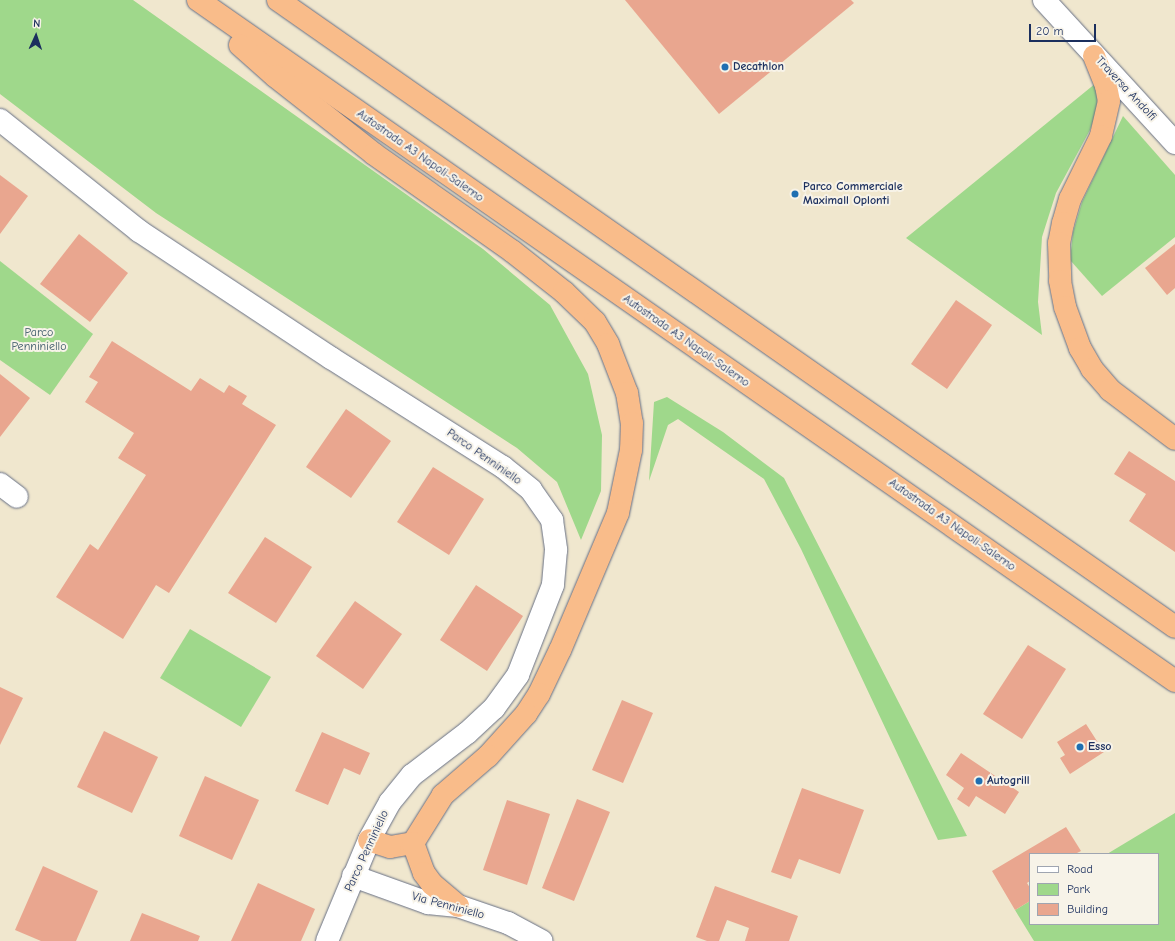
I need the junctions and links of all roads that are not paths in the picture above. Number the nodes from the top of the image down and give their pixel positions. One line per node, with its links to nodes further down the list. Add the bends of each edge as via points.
1 (190, 0): 14 (highway, via 275,76 368,149 512,251 568,296 595,322 608,344 627,393 632,430 626,483 618,513 550,672 526,714 479,764 443,795)
2 (198, 0): 12 (highway, Autostrada A3 Napoli-Salerno)
3 (278, 0): 11 (highway)
4 (1044, 0): 5 (street, Traversa Andolfi)
5 (1094, 56): 7 (street, Traversa Andolfi, via 1110,70); 8 (highway, via 1109,100 1101,136 1070,199 1063,223 1059,243 1060,281 1065,306 1080,348 1110,390)
6 (0, 120): 13 (street, Parco Penniniello, via 139,231 503,468 531,490 552,520 556,550 554,585 518,675 494,708 467,733 412,775 390,802)
7 (1175, 143)
8 (1175, 439)
9 (0, 484): 10 (street)
10 (17, 497)
11 (1175, 627)
12 (1175, 681)
13 (369, 840): 14 (highway, via 390,847); 15 (street, Parco Penniniello)
14 (413, 843): 16 (highway, via 424,872 432,884)
15 (353, 876): 16 (street, Via Penniniello, via 428,903); 17 (street, Parco Penniniello)
16 (458, 906): 18 (street, Via Penniniello, via 508,923)
17 (327, 941)
18 (542, 941)

